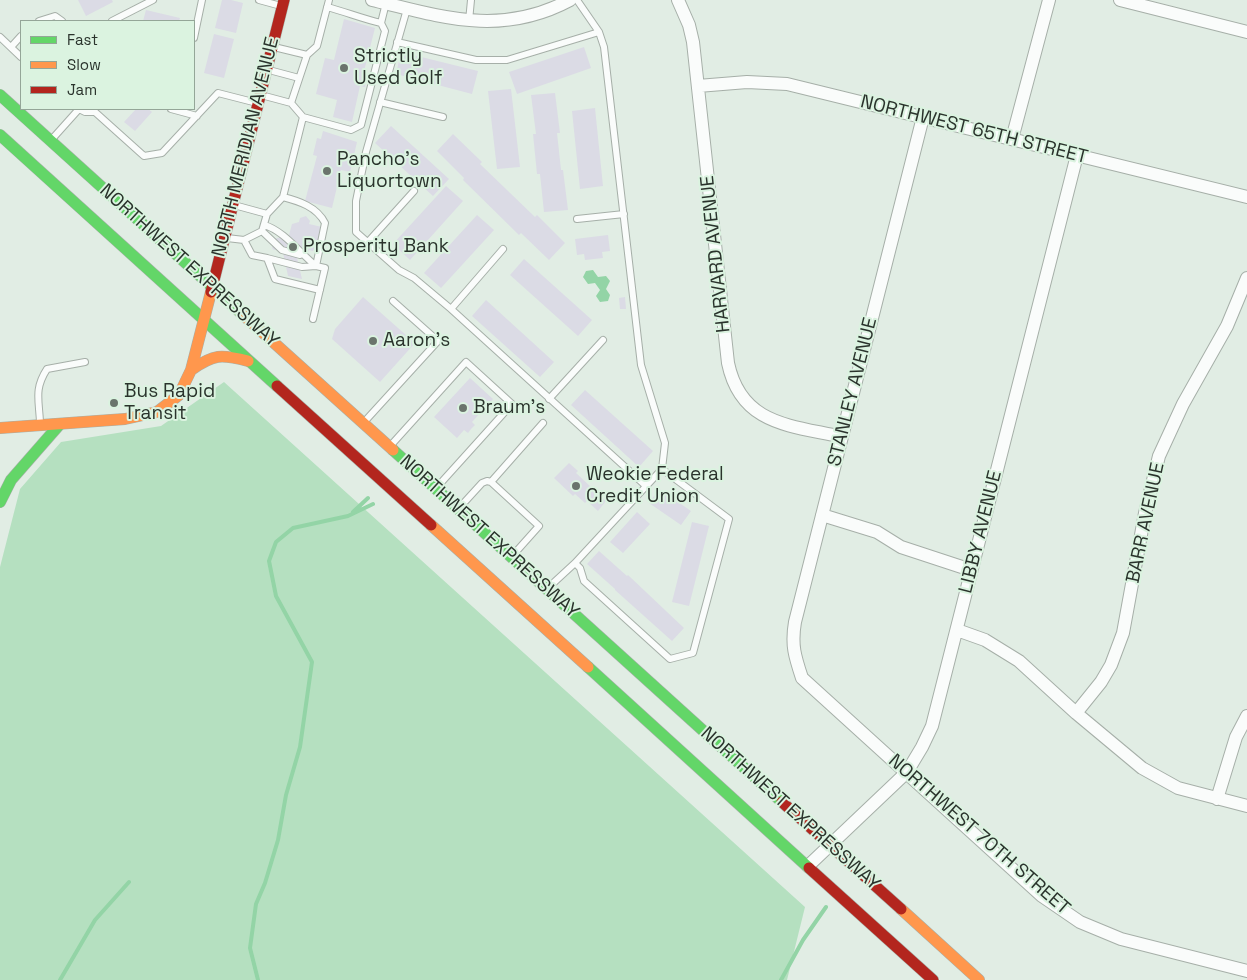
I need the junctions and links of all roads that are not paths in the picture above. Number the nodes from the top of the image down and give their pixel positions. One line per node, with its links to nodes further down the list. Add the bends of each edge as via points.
1 (152, 0): 17 (lane)
2 (202, 0): 22 (lane)
3 (259, 0): 11 (lane)
4 (372, 0): 13 (street)
5 (471, 0): 18 (lane)
6 (570, 0): 18 (street, via 541,13 519,18)
7 (577, 0): 20 (lane)
8 (678, 0): 32 (street, HARVARD AVENUE, via 689,25)
9 (1049, 0): 46 (street)
10 (1126, 1): 21 (street)
11 (283, 3): 26 (main road, NORTH MERIDIAN AVENUE)
12 (328, 4): 19 (lane, via 351,16); 29 (lane, via 317,46)
13 (386, 4): 14 (street); 19 (lane)
14 (407, 9): 18 (street); 25 (lane)
15 (42, 20): 16 (lane, via 56,16)
16 (61, 20)
17 (114, 20)
18 (469, 21)
19 (381, 23): 42 (lane, via 385,31 361,125 351,130)
20 (599, 32): 25 (lane, via 507,60 476,60); 54 (lane, via 604,47)
21 (1247, 32)
22 (195, 33)
23 (0, 37): 27 (lane)
24 (20, 37): 27 (lane)
25 (398, 38): 36 (lane)
26 (272, 46): 29 (lane); 30 (main road, NORTH MERIDIAN AVENUE)
27 (11, 47): 28 (lane)
28 (20, 55)
29 (307, 55): 31 (lane)
30 (266, 69): 31 (lane); 34 (main road, NORTH MERIDIAN AVENUE)
31 (299, 78): 35 (lane)
32 (698, 86): 43 (street, NORTHWEST 65TH STREET, via 747,82 787,84); 81 (street, HARVARD AVENUE, via 731,378 746,403 768,418)
33 (0, 95): 47 (main road, NORTHWEST EXPRESSWAY)
34 (259, 99): 35 (lane); 41 (lane, via 218,93); 52 (main road, NORTH MERIDIAN AVENUE)
35 (291, 102): 42 (lane)
36 (380, 102): 44 (lane); 59 (lane, via 356,201 356,232)
37 (78, 110): 47 (lane)
38 (82, 110): 39 (lane, via 90,113)
39 (97, 110): 41 (lane, via 144,156 162,153)
40 (175, 110): 41 (lane)
41 (197, 116)
42 (303, 117): 50 (lane)
43 (923, 117): 46 (street, NORTHWEST 65TH STREET); 81 (street, STANLEY AVENUE)
44 (443, 118)
45 (0, 135): 70 (main road, NORTHWEST EXPRESSWAY)
46 (1012, 140): 48 (street, NORTHWEST 65TH STREET)
47 (51, 141): 65 (main road, NORTHWEST EXPRESSWAY)
48 (1077, 155): 51 (street, NORTHWEST 65TH STREET); 92 (street, LIBBY AVENUE)
49 (414, 191): 59 (lane)
50 (283, 197): 53 (lane); 63 (lane, via 300,201 326,223)
51 (1247, 197)
52 (232, 204): 53 (lane); 57 (main road, NORTH MERIDIAN AVENUE)
53 (267, 214): 56 (lane)
54 (624, 214): 55 (lane); 83 (lane, via 641,364 665,444)
55 (577, 219)
56 (263, 228): 58 (lane); 61 (lane, via 282,250); 61 (lane, via 274,228)
57 (223, 238): 58 (lane); 65 (main road, NORTH MERIDIAN AVENUE)
58 (244, 240): 62 (lane, via 252,255)
59 (368, 242): 68 (lane)
60 (503, 249): 68 (lane)
61 (302, 255): 63 (lane)
62 (267, 258): 63 (lane, via 302,267); 66 (lane, via 275,279)
63 (316, 266): 66 (lane, via 325,268)
64 (1247, 278): 97 (street, BARR AVENUE, via 1227,326 1183,404 1159,456 1121,641 1101,682)
65 (211, 285): 70 (main road, NORTH MERIDIAN AVENUE); 76 (main road, NORTHWEST EXPRESSWAY)
66 (320, 290): 69 (lane)
67 (394, 301): 76 (lane, via 438,341)
68 (451, 309): 75 (lane)
69 (313, 319)
70 (203, 320): 72 (main road, NORTHWEST EXPRESSWAY); 74 (main road, NORTH MERIDIAN AVENUE)
71 (603, 340): 75 (lane)
72 (248, 361): 74 (main road, via 216,355); 94 (main road, NORTHWEST EXPRESSWAY)
73 (85, 362): 79 (lane, via 48,369 39,381)
74 (191, 370): 78 (main road, NORTH MERIDIAN AVENUE, via 179,395 157,412 125,419)
75 (549, 399): 85 (lane)
76 (363, 423): 82 (main road, NORTHWEST EXPRESSWAY)
77 (543, 423): 84 (lane)
78 (60, 424): 79 (main road, NORTH MERIDIAN AVENUE); 87 (main road, via 11,480)
79 (41, 426): 80 (main road, NORTH MERIDIAN AVENUE)
80 (0, 428)
81 (842, 437): 89 (street, STANLEY AVENUE)
82 (389, 447): 86 (main road, NORTHWEST EXPRESSWAY); 86 (lane, via 466,362 512,404)
83 (662, 469): 85 (lane); 91 (lane, via 729,519 693,653 670,658 584,581)
84 (491, 482): 88 (lane, via 482,483); 90 (lane, via 539,526)
85 (646, 486): 91 (lane)
86 (435, 488): 88 (main road, NORTHWEST EXPRESSWAY)
87 (0, 502)
88 (458, 509): 90 (main road, NORTHWEST EXPRESSWAY)
89 (822, 515): 92 (street, via 877,532 901,547); 96 (street, STANLEY AVENUE, via 793,635 794,656)
90 (511, 557): 93 (main road, NORTHWEST EXPRESSWAY)
91 (575, 563): 93 (lane)
92 (971, 570): 95 (street, LIBBY AVENUE)
93 (541, 595): 94 (main road); 102 (main road, NORTHWEST EXPRESSWAY)
94 (526, 611): 103 (main road, NORTHWEST EXPRESSWAY)
95 (957, 630): 97 (street, via 985,640 1020,661); 99 (street, LIBBY AVENUE, via 932,726)
96 (799, 668): 99 (street, NORTHWEST 70TH STREET, via 802,678)
97 (1076, 713): 100 (street, via 1142,768 1178,788)
98 (1247, 716): 100 (street, via 1236,737)
99 (907, 772): 102 (street, LIBBY AVENUE); 104 (street, NORTHWEST 70TH STREET, via 1042,896 1080,922 1121,940)
100 (1218, 799): 101 (street)
101 (1247, 806)
102 (829, 844): 103 (street, LIBBY AVENUE); 106 (main road, NORTHWEST EXPRESSWAY)
103 (808, 866): 105 (main road, NORTHWEST EXPRESSWAY)
104 (1247, 971)
105 (933, 980)
106 (979, 980)

